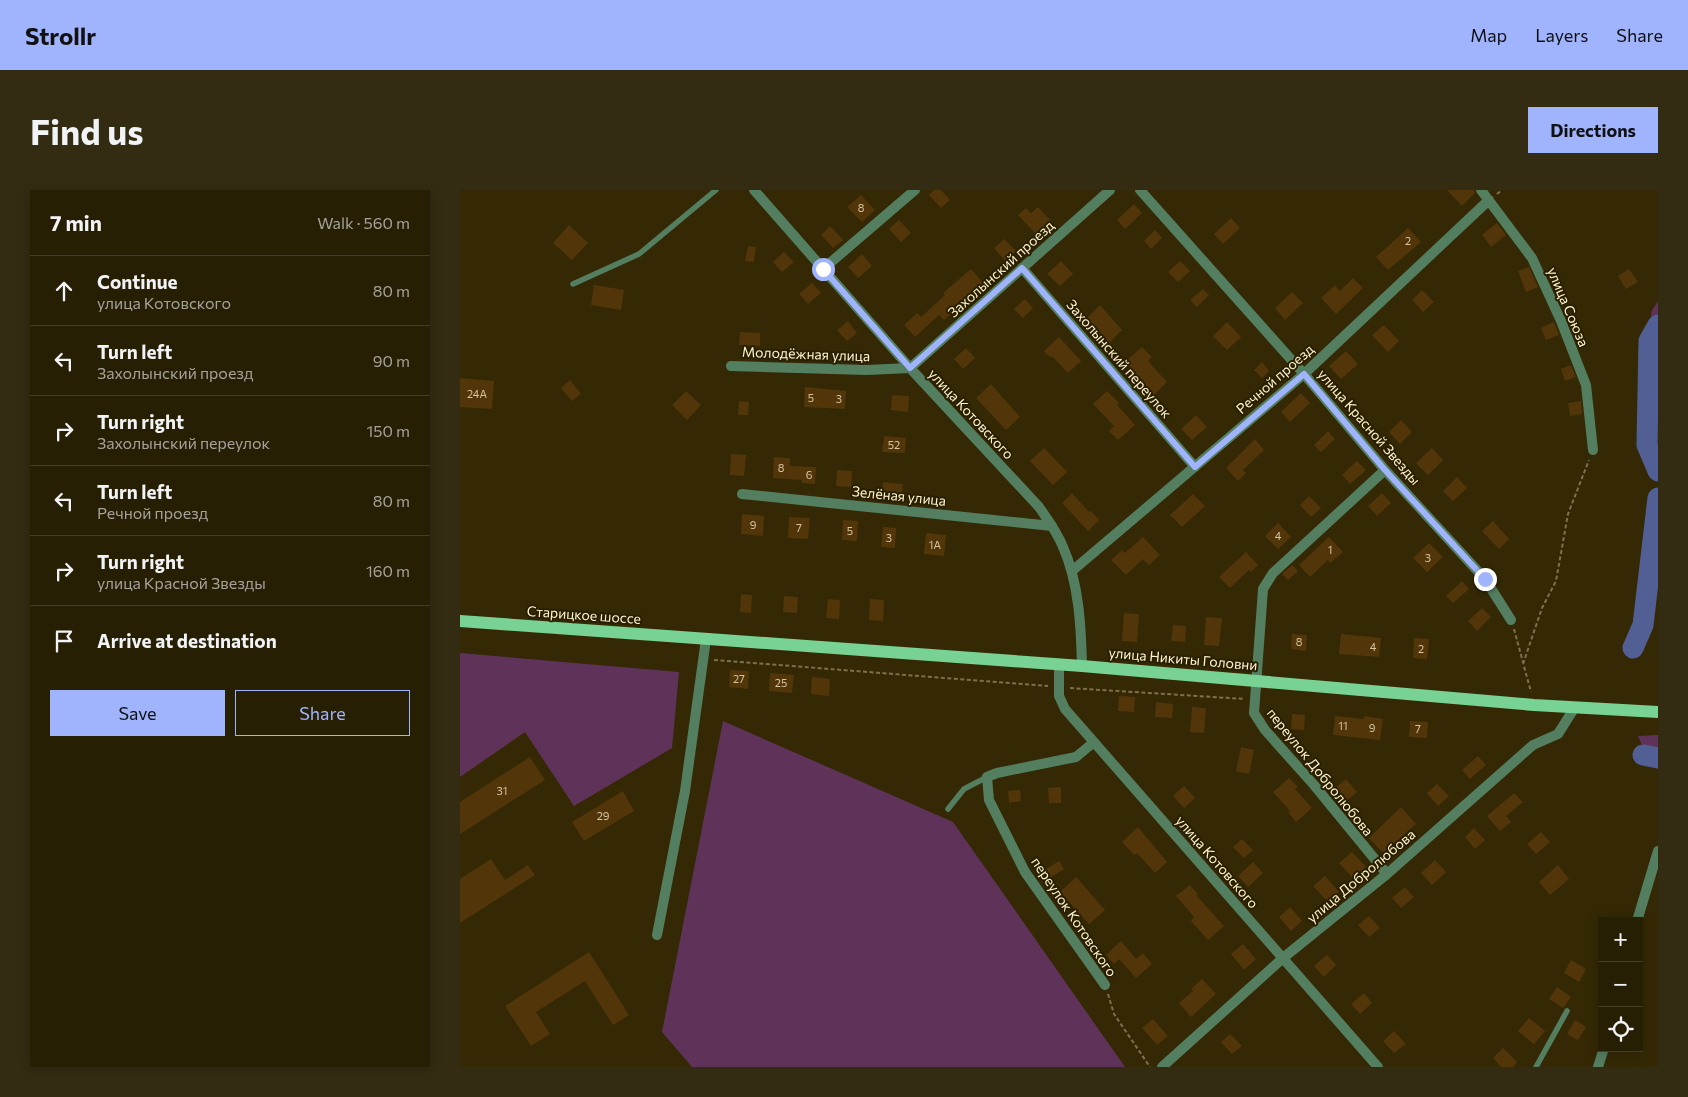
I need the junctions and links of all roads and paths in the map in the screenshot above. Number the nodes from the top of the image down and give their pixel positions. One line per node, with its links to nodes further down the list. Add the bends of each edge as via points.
1 (716, 190): 10 (lane, via 640,254)
2 (754, 190): 9 (street, улица Котовского)
3 (915, 190): 9 (street)
4 (1110, 190): 8 (street, Захолынский проезд)
5 (1140, 190): 13 (street, улица Красной Звезды)
6 (1481, 190): 7 (street, улица Союза)
7 (1489, 200): 13 (street, Речной проезд); 14 (street, улица Союза, via 1532,258 1561,321 1586,385)
8 (1022, 268): 12 (street, Захолынский проезд); 15 (street, Захолынский переулок)
9 (823, 269): 12 (street, улица Котовского)
10 (572, 284)
11 (731, 366): 12 (street, Молодёжная улица)
12 (910, 368): 18 (street, улица Котовского)
13 (1304, 374): 15 (street, Речной проезд); 16 (street, улица Красной Звезды)
14 (1593, 450): 25 (path, via 1568,514 1556,581 1542,608)
15 (1195, 467): 19 (street, Речной проезд)
16 (1385, 470): 20 (street, улица Красной Звезды, via 1485,579); 27 (street, переулок Добролюбова, via 1273,573 1263,589)
17 (742, 494): 18 (street, Зелёная улица)
18 (1052, 526): 19 (street, улица Котовского)
19 (1072, 571): 26 (street, улица Котовского, via 1081,622)
20 (1512, 620): 25 (path)
21 (460, 621): 22 (main road, Старицкое шоссе)
22 (706, 639): 23 (street); 24 (main road, улица Никиты Головни)
23 (703, 659): 28 (path); 39 (street, via 685,791)
24 (1059, 664): 26 (main road, улица Никиты Головни); 28 (street, улица Котовского)
25 (1523, 664): 30 (path)
26 (1082, 666): 27 (main road, улица Никиты Головни)
27 (1257, 680): 29 (street, переулок Добролюбова); 30 (main road, улица Никиты Головни)
28 (1059, 687): 29 (path); 33 (street, улица Котовского, via 1065,709)
29 (1255, 700): 37 (street, переулок Добролюбова, via 1254,713 1264,730)
30 (1534, 705): 31 (main road, улица Никиты Головни)
31 (1575, 707): 32 (main road, улица Никиты Головни); 37 (street, улица Добролюбова, via 1558,734 1533,745)
32 (1653, 711)
33 (1094, 742): 34 (street, via 1076,757); 40 (street, улица Котовского)
34 (987, 777): 35 (lane, via 964,789); 41 (street, переулок Котовского, via 989,800 1025,872)
35 (948, 809)
36 (1658, 851): 38 (street)
37 (1387, 874): 40 (street, улица Добролюбова)
38 (1638, 917)
39 (656, 935)
40 (1283, 958): 45 (street, улица Добролюбова); 46 (street, улица Котовского)
41 (1105, 985): 44 (path, переулок Котовского, via 1114,1014)
42 (1567, 1011): 47 (lane)
43 (1603, 1052): 48 (street)
44 (1150, 1067)
45 (1162, 1067)
46 (1378, 1067)
47 (1536, 1067)
48 (1598, 1067)

